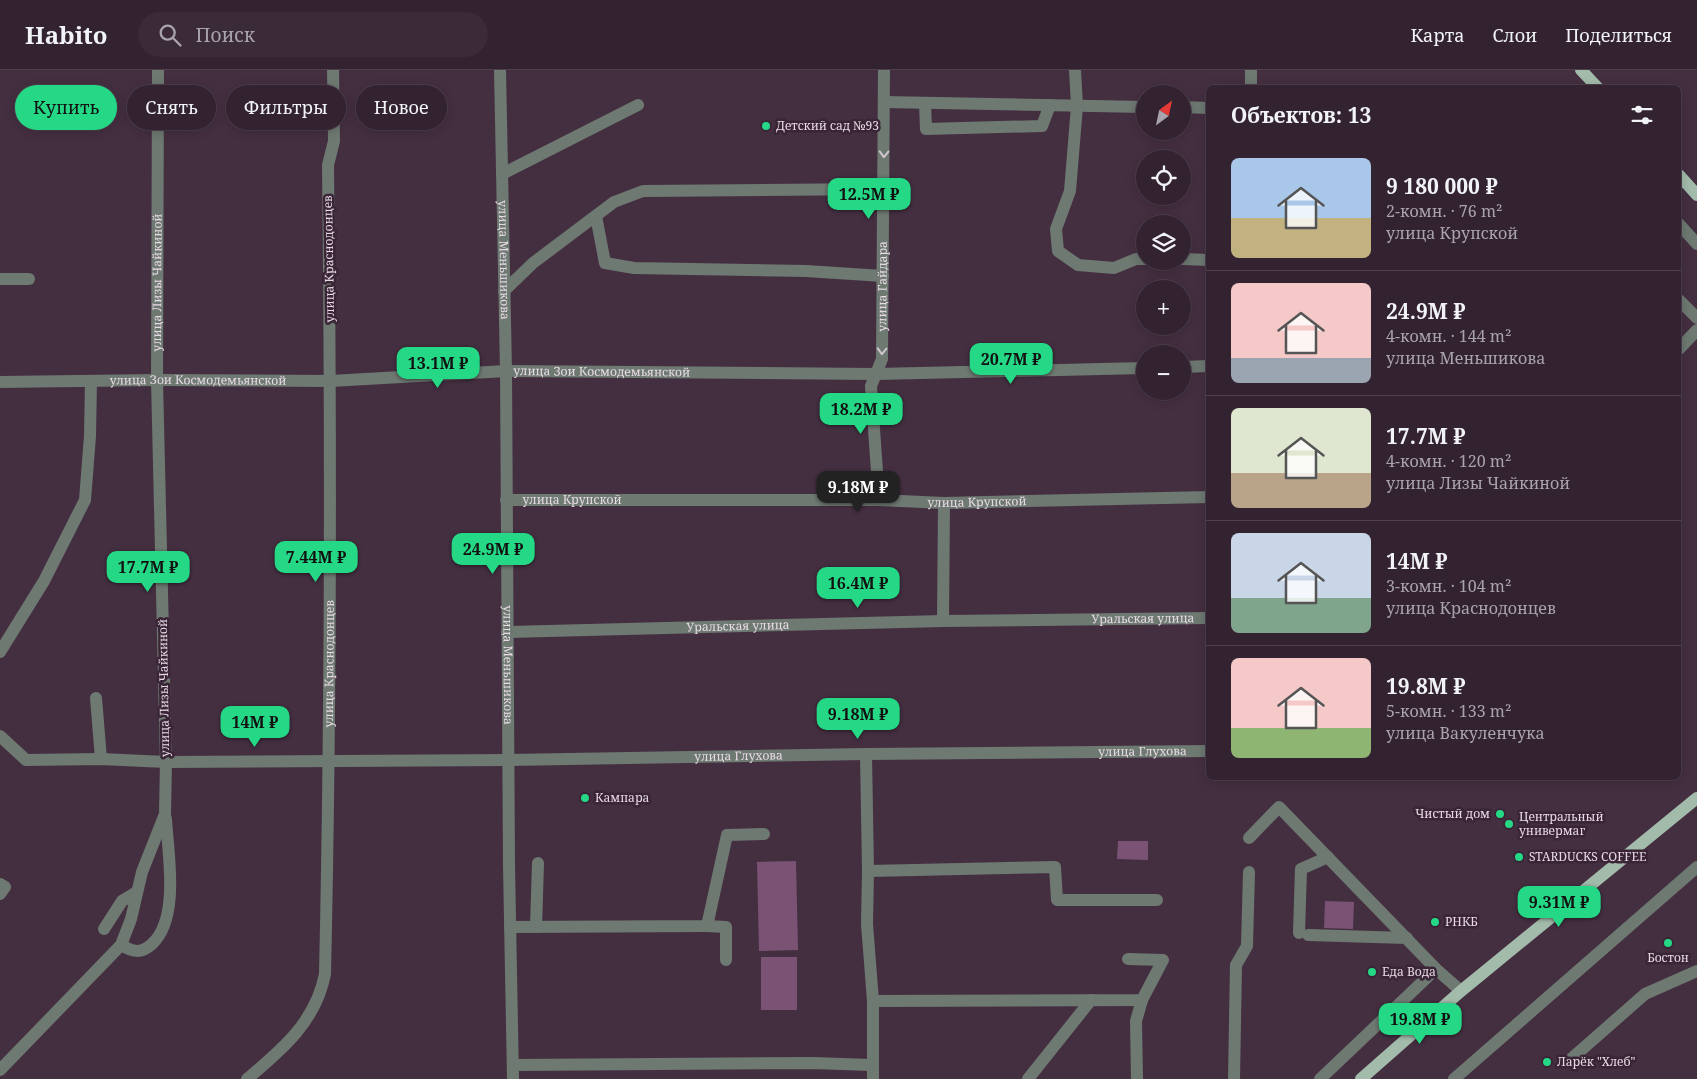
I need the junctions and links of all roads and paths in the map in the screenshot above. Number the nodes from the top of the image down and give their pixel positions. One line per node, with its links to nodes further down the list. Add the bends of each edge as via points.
1 (158, 70): 41 (street, улица Лизы Чайкиной)
2 (333, 70): 43 (street, улица Краснодонцев, via 334,141 328,165)
3 (500, 70): 18 (street, улица Меньшикова)
4 (884, 70): 10 (street, улица Гайдара)
5 (1075, 70): 14 (street)
6 (1251, 70): 8 (street)
7 (1581, 70): 9 (main road)
8 (1251, 85)
9 (1595, 85)
10 (884, 102): 11 (street); 20 (street, улица Гайдара, one-way to 20)
11 (926, 104): 13 (street); 13 (street, via 926,129 1042,126)
12 (638, 105): 18 (street)
13 (1050, 105): 14 (street)
14 (1076, 106): 15 (street); 25 (street, via 1070,191 1056,229 1058,251 1078,265 1114,268)
15 (1136, 107)
16 (1191, 108): 17 (street)
17 (1206, 108)
18 (502, 174): 31 (street, улица Меньшикова)
19 (1681, 177): 21 (main road)
20 (883, 189): 22 (street, via 643,192 614,202); 28 (street, улица Гайдара)
21 (1697, 195)
22 (596, 216): 28 (street, via 605,263 634,268 806,271); 31 (street)
23 (1681, 226): 24 (street)
24 (1697, 244)
25 (1136, 259)
26 (1191, 259): 27 (street)
27 (1206, 260)
28 (883, 276): 40 (street, улица Гайдара, one-way to 40, via 882,359)
29 (0, 279): 30 (street)
30 (29, 279)
31 (504, 290): 39 (street, улица Меньшикова)
32 (1681, 302): 33 (street)
33 (1697, 318)
34 (1697, 330): 35 (street)
35 (1681, 347)
36 (1206, 366): 37 (street)
37 (1191, 367)
38 (1136, 368): 40 (street, улица Зои Космодемьянской)
39 (506, 371): 40 (street, улица Зои Космодемьянской); 43 (street, улица Зои Космодемьянской); 46 (street, улица Меньшикова)
40 (876, 374): 47 (street, улица Гайдара, via 871,386)
41 (157, 380): 42 (street, улица Зои Космодемьянской); 43 (street, улица Зои Космодемьянской); 60 (street, улица Лизы Чайкиной)
42 (91, 381): 44 (street, улица Зои Космодемьянской); 52 (street, via 85,500 44,581)
43 (330, 381): 59 (street, улица Краснодонцев)
44 (0, 382)
45 (1206, 497): 48 (street, улица Крупской)
46 (506, 500): 47 (street, улица Крупской); 51 (street, улица Меньшикова)
47 (879, 500): 48 (street, улица Крупской)
48 (944, 503): 50 (street)
49 (1206, 618): 50 (street, Уральская улица)
50 (943, 621): 51 (street, Уральская улица)
51 (507, 632): 58 (street, улица Меньшикова)
52 (0, 652)
53 (96, 698): 57 (street)
54 (0, 736): 57 (street, улица Глухова, via 26,760)
55 (1206, 751): 56 (street, улица Глухова)
56 (866, 754): 58 (street, улица Глухова); 68 (street)
57 (101, 759): 60 (street, улица Глухова)
58 (508, 760): 59 (street, улица Глухова); 75 (street, улица Меньшикова)
59 (330, 761): 60 (street, улица Глухова); 92 (street, улица Краснодонцев, via 326,974 322,991 307,1021 281,1051)
60 (166, 762): 62 (street, улица Лизы Чайкиной)
61 (1697, 798): 84 (main road)
62 (165, 814): 71 (street, улица Лизы Чайкиной); 79 (street, via 170,895 167,920 146,950 132,951)
63 (764, 834): 74 (street, via 727,836)
64 (1249, 838): 65 (street, via 1279,807)
65 (1328, 857): 78 (street); 78 (street, via 1301,870 1303,934)
66 (538, 863): 76 (street)
67 (1697, 867): 99 (street)
68 (868, 870): 73 (street, via 1055,867 1057,900); 87 (street, via 867,924)
69 (1248, 872): 96 (street, via 1247,946 1236,965)
70 (0, 884): 72 (street, via 5,887)
71 (137, 892): 77 (street, via 122,901); 79 (street, улица Лизы Чайкиной)
72 (0, 894)
73 (1157, 900)
74 (708, 926): 76 (street); 81 (street, via 726,927)
75 (510, 927): 76 (street); 91 (street, улица Меньшикова)
76 (536, 927)
77 (104, 929)
78 (1407, 938): 82 (street)
79 (121, 944): 90 (street, улица Лизы Чайкиной)
80 (1128, 959): 86 (street, via 1163,960)
81 (726, 960)
82 (1436, 969): 84 (street); 97 (street)
83 (1697, 971): 88 (street, via 1645,994)
84 (1462, 991): 98 (main road)
85 (1091, 1000): 86 (street); 87 (street); 94 (street)
86 (1142, 1000): 95 (street, via 1136,1021)
87 (873, 1001): 89 (street)
88 (1570, 1059)
89 (872, 1064): 91 (street, via 802,1063); 93 (street)
90 (0, 1070)
91 (512, 1075)
92 (247, 1079)
93 (873, 1079)
94 (1028, 1079)
95 (1137, 1079)
96 (1234, 1079)
97 (1320, 1079)
98 (1361, 1079)
99 (1454, 1079)

